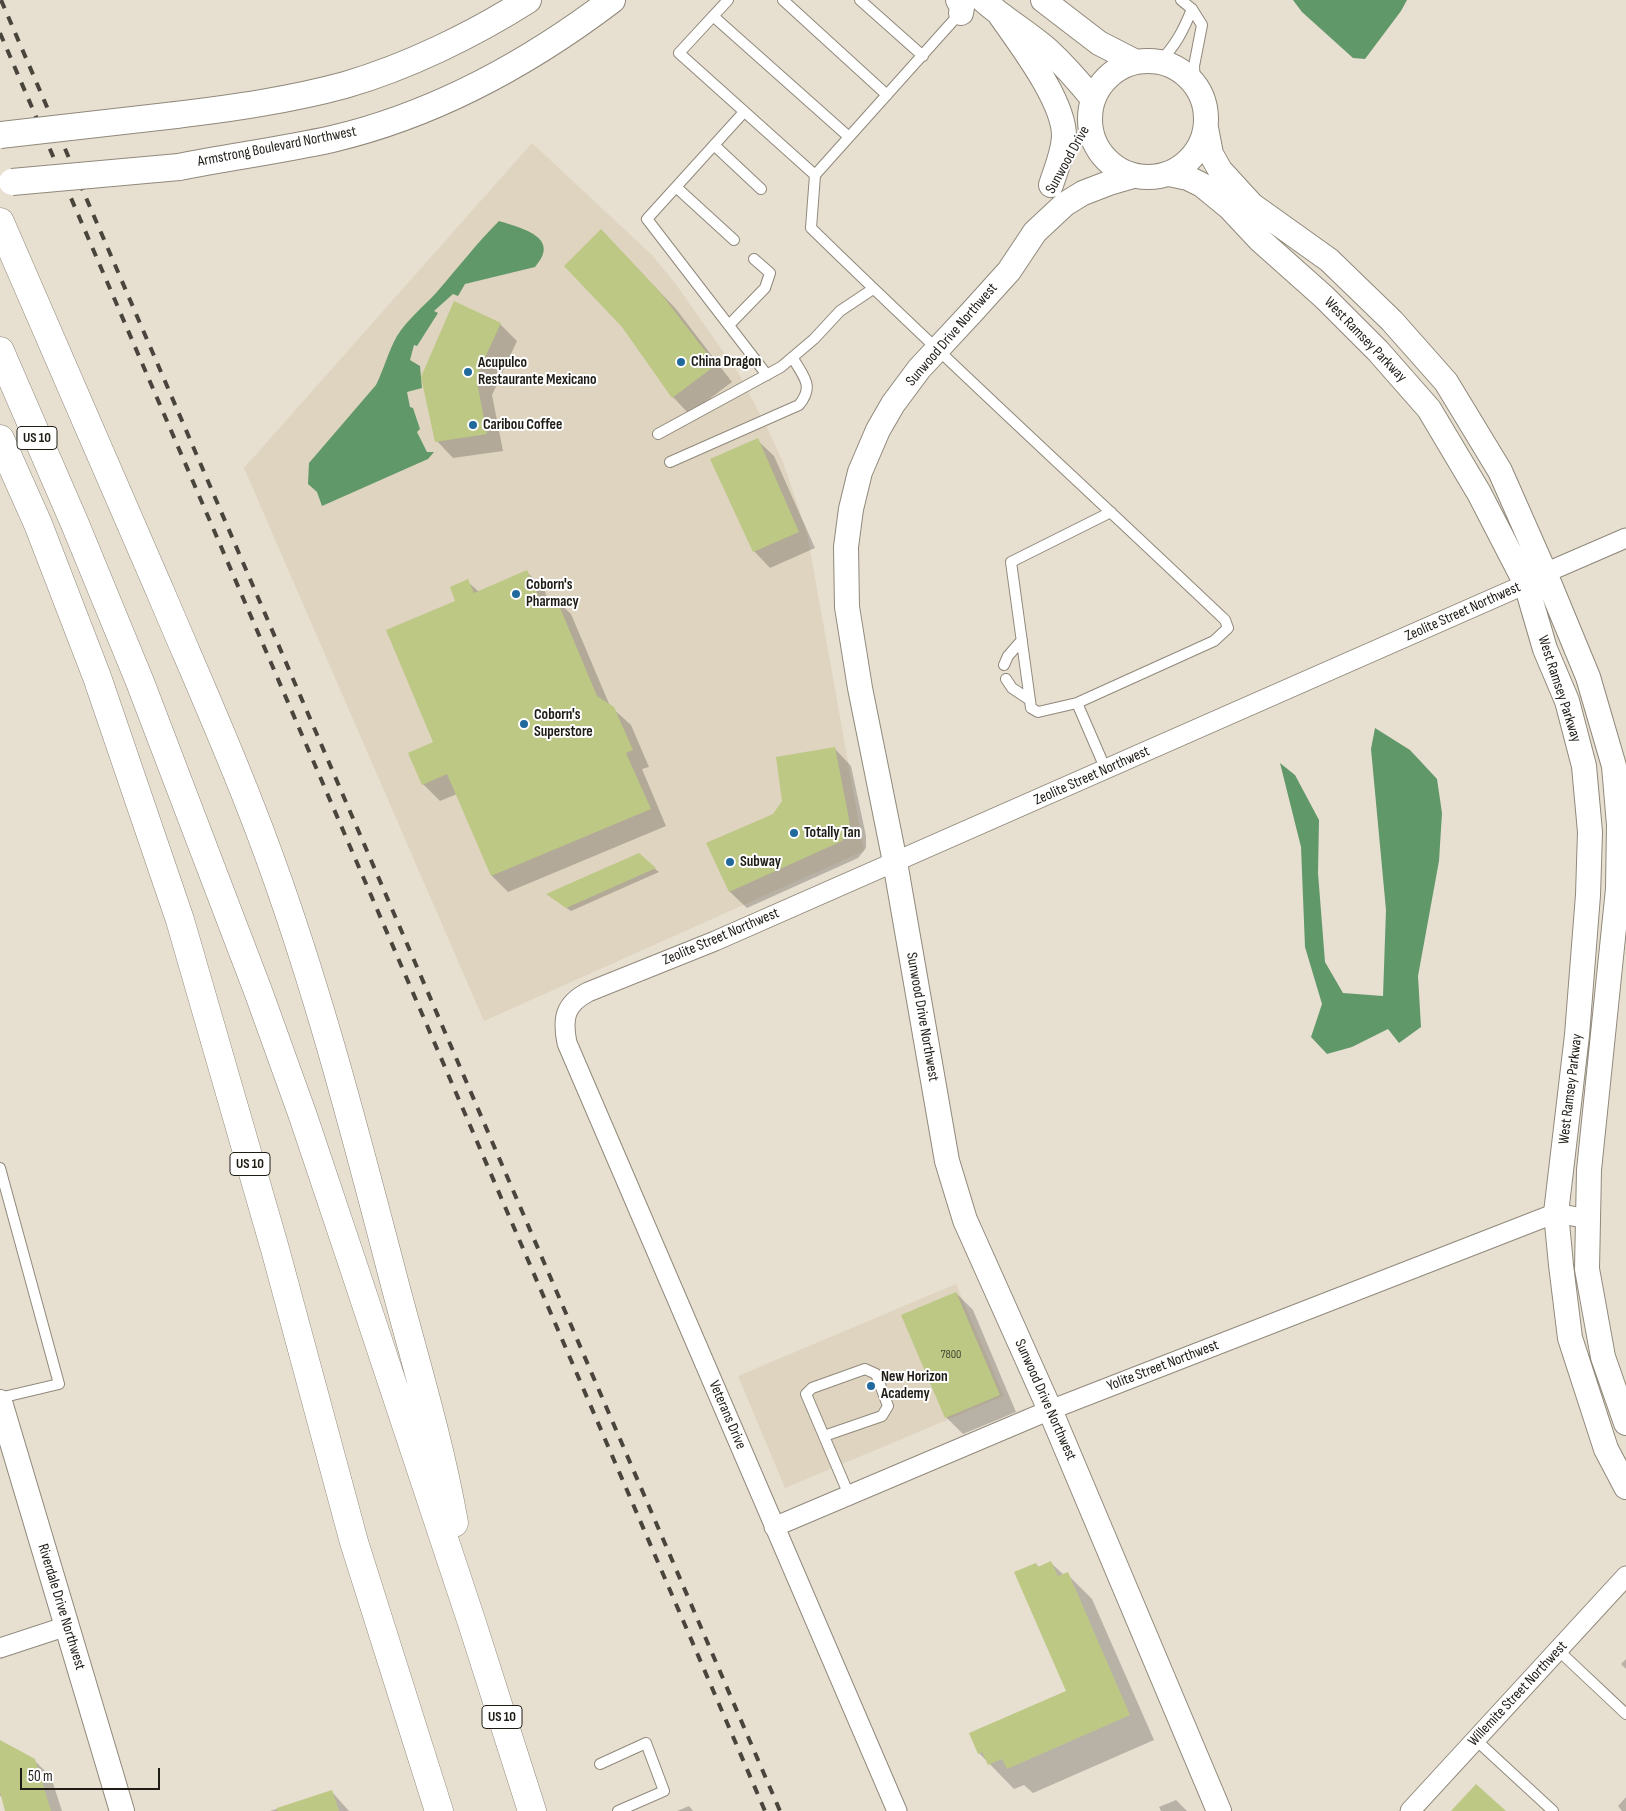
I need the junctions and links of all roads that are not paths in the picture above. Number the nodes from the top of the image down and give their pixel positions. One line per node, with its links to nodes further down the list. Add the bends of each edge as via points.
1 (528, 0): 19 (main road, bridge, via 421,56 346,84 176,115)
2 (612, 0): 25 (main road, Armstrong Boulevard Northwest, bridge, via 505,70 451,98 333,139 179,166)
3 (728, 0): 11 (lane)
4 (783, 0): 15 (lane)
5 (860, 0): 12 (lane)
6 (1043, 0): 13 (street, via 1099,43)
7 (1181, 0): 10 (lane)
8 (965, 4): 12 (lane)
9 (991, 8): 16 (street, via 1047,50 1074,76); 26 (street, via 1032,59 1052,95 1060,118 1064,134 1063,151)
10 (1192, 9): 13 (lane, via 1170,52); 14 (lane, via 1202,25 1194,66)
11 (713, 16): 17 (lane, via 679,53); 20 (lane)
12 (923, 56): 15 (lane)
13 (1147, 62): 14 (street, via 1173,66); 16 (street, via 1118,69 1103,82)
14 (1195, 84): 18 (street, via 1205,105)
15 (887, 95): 20 (lane)
16 (1091, 109): 24 (street, via 1093,138 1102,155 1116,168); 26 (street, Sunwood Drive)
17 (744, 112): 21 (lane); 23 (lane)
18 (1206, 128): 22 (street, via 1194,156); 45 (street, West Ramsey Parkway, via 1211,154 1220,170 1252,205 1329,260 1392,321 1446,382 1500,471)
19 (0, 135)
20 (849, 137): 23 (lane)
21 (714, 145): 27 (lane); 28 (lane)
22 (1170, 174): 24 (street); 45 (street, West Ramsey Parkway, via 1202,185 1230,208 1378,351 1430,409 1479,493)
23 (815, 175): 33 (lane, via 811,228)
24 (1133, 176): 30 (street, Sunwood Drive, via 1083,193 1065,204)
25 (6, 183)
26 (1050, 185): 30 (street, Sunwood Drive)
27 (676, 187): 31 (lane); 34 (lane, via 647,219)
28 (761, 189)
29 (0, 222): 67 (highway, via 201,686 249,804 293,926 366,1175 431,1423 450,1500)
30 (1035, 232): 35 (street, Sunwood Drive Northwest, via 1008,270)
31 (734, 240)
32 (754, 258): 34 (lane, via 770,273 765,288)
33 (873, 289): 35 (lane); 37 (lane, via 840,311)
34 (729, 325): 38 (lane)
35 (937, 349): 43 (lane); 52 (street, Sunwood Drive Northwest, via 893,404 878,430 860,472 846,547 848,616)
36 (0, 351): 67 (highway, US 10, via 126,647 241,946 303,1116)
37 (793, 358): 38 (lane); 41 (lane, via 808,390 799,405)
38 (767, 375): 39 (lane)
39 (658, 434)
40 (0, 439): 54 (highway, US 10, via 38,524 97,677 180,920)
41 (670, 462)
42 (0, 482): 54 (highway, via 116,768)
43 (1110, 512): 46 (lane, via 1011,562); 50 (lane, via 1225,620 1228,628 1214,641)
44 (1626, 538): 45 (street, Zeolite Street Northwest)
45 (1536, 578): 51 (street, Zeolite Street Northwest); 56 (street, West Ramsey Parkway, via 1545,649 1567,701 1584,766 1590,832 1577,1035); 57 (street, West Ramsey Parkway, via 1588,677 1614,766 1619,825 1618,889 1589,1170)
46 (1022, 640): 47 (lane); 49 (lane)
47 (1004, 665)
48 (1006, 679): 49 (lane, via 1012,688)
49 (1030, 700): 50 (lane, via 1031,708 1038,712)
50 (1077, 703): 51 (lane)
51 (1106, 770): 52 (street, Zeolite Street Northwest)
52 (895, 862): 53 (street, Zeolite Street Northwest, via 588,992 571,1004); 60 (street, Sunwood Drive Northwest, via 947,1161 965,1220)
53 (565, 1018): 65 (street, Veterans Drive, via 567,1043)
54 (218, 1052): 75 (highway, US 10, via 354,1542)
55 (0, 1168): 58 (lane, via 59,1384)
56 (1556, 1213): 57 (street); 60 (street, Yolite Street Northwest); 63 (street, West Ramsey Parkway, via 1570,1338 1606,1448)
57 (1588, 1219): 61 (street, West Ramsey Parkway, via 1587,1269 1603,1357)
58 (0, 1398)
59 (0, 1402): 68 (street, Riverdale Drive Northwest)
60 (1050, 1410): 64 (street, Yolite Street Northwest); 79 (street, Sunwood Drive Northwest)
61 (1626, 1423)
62 (824, 1436): 62 (lane, via 882,1416 888,1406 876,1374 865,1369 812,1388 806,1394); 64 (lane)
63 (1626, 1487)
64 (849, 1495): 65 (street, Yolite Street Northwest)
65 (774, 1527): 78 (street, Veterans Drive)
66 (1626, 1576): 70 (street, Willemite Street Northwest)
67 (472, 1623): 76 (highway, US 10)
68 (67, 1626): 69 (street); 74 (street, Riverdale Drive Northwest)
69 (0, 1648)
70 (1559, 1650): 71 (lane); 72 (street, Willemite Street Northwest)
71 (1626, 1714)
72 (1476, 1740): 80 (street, Willemite Street Northwest); 81 (lane)
73 (600, 1764): 77 (lane, via 646,1743 664,1790)
74 (122, 1811)
75 (439, 1811)
76 (532, 1811)
77 (618, 1811)
78 (897, 1811)
79 (1219, 1811)
80 (1410, 1811)
81 (1553, 1811)

